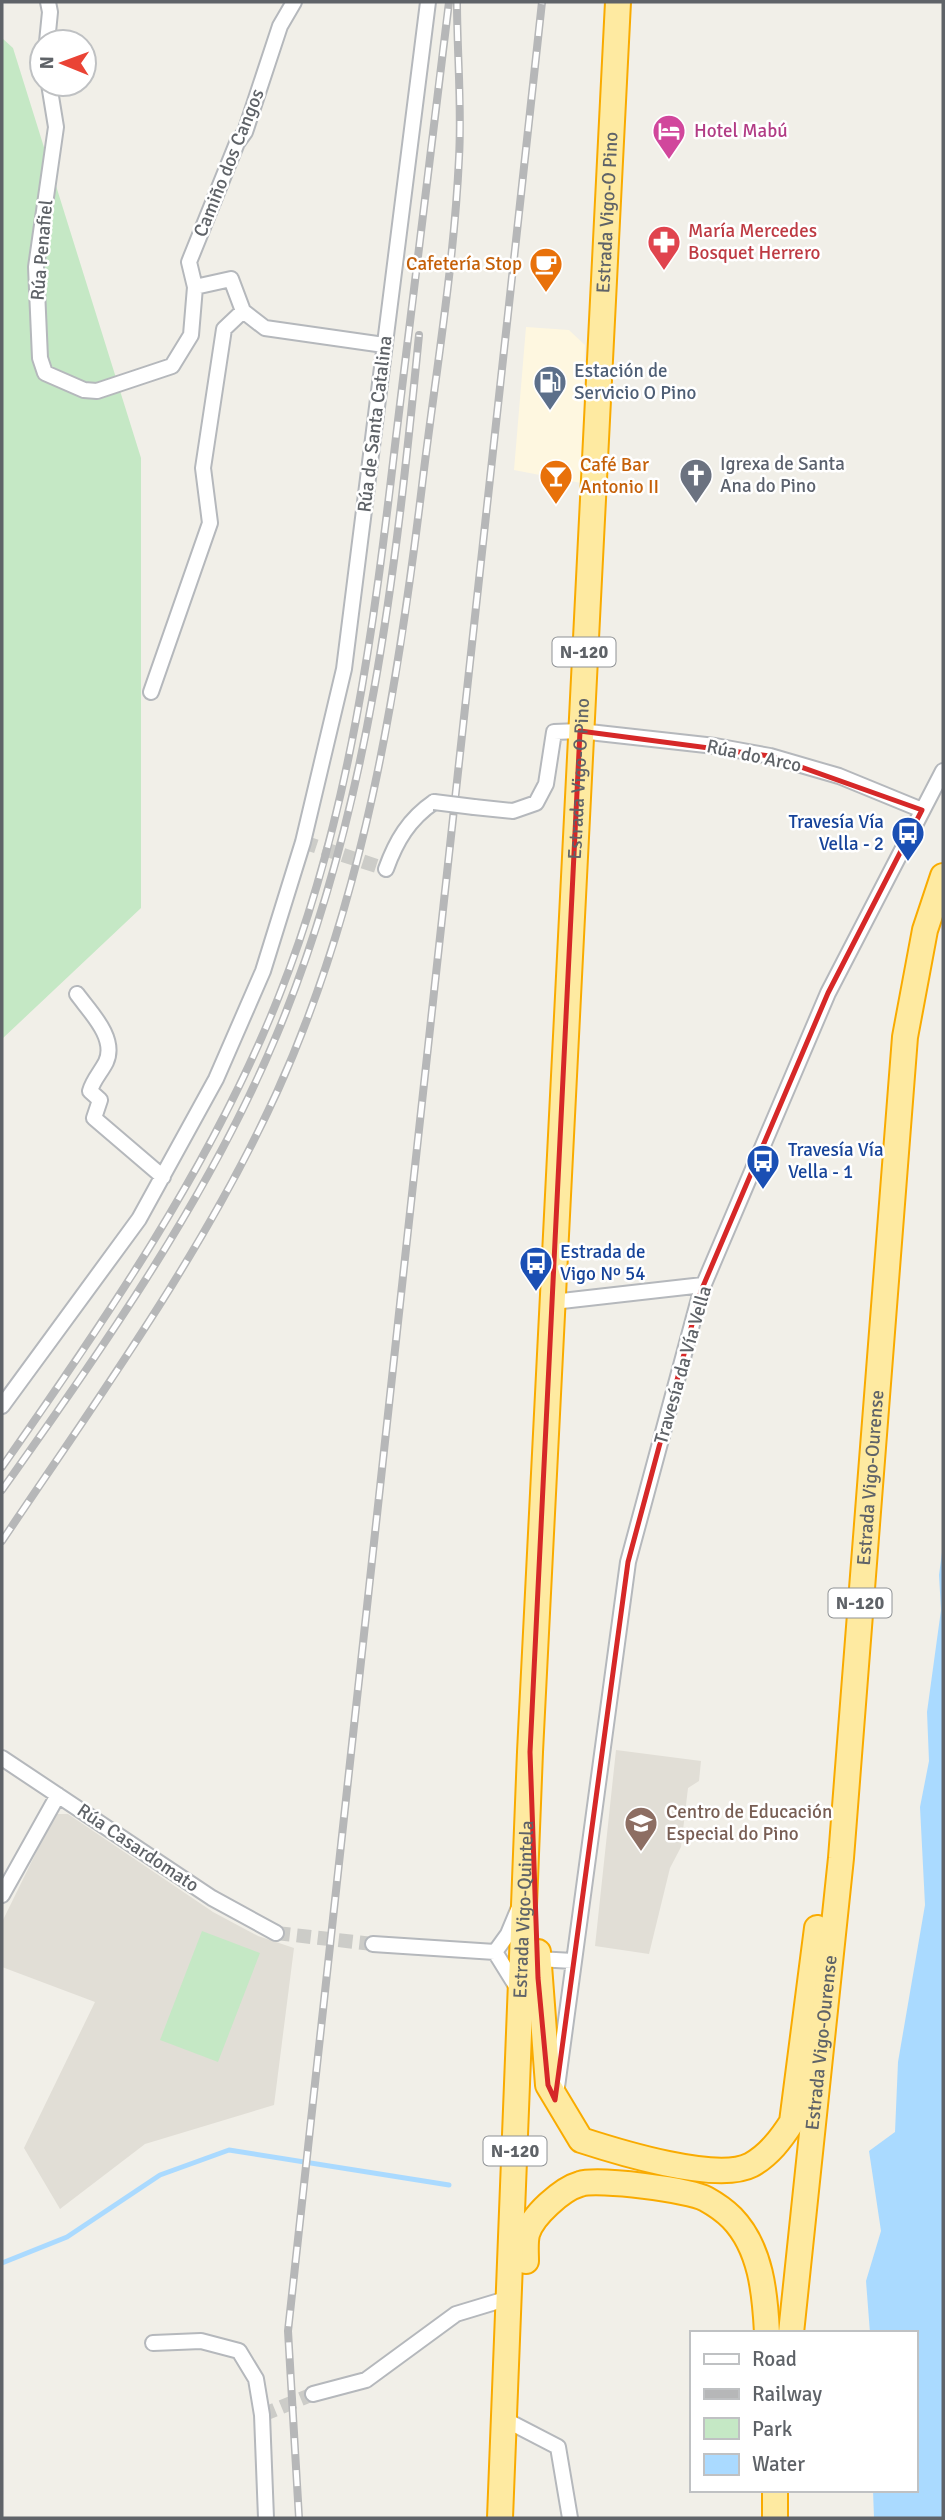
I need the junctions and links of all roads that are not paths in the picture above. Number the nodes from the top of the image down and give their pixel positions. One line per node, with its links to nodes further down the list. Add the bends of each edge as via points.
1 (48, 2): 5 (street)
2 (294, 2): 7 (street, Camiño dos Cangos, via 280,26 245,132 189,262)
3 (428, 2): 9 (street, Rúa de Santa Catalina)
4 (618, 2): 12 (highway, Estrada Vigo-O Pino / N-120)
5 (48, 28)
6 (51, 98): 10 (street, Rúa Penafiel, via 55,127 36,267 40,358 45,373)
7 (195, 286): 8 (street, via 231,279); 10 (street, Camiño dos Cangos, via 191,335 172,366 97,391)
8 (243, 311): 9 (street, via 265,328); 11 (street, via 224,328 203,468 210,523)
9 (384, 345): 18 (street, Rúa de Santa Catalina, via 344,669 303,842 259,983 216,1079)
10 (84, 390)
11 (151, 692)
12 (579, 731): 14 (street, Rúa do Arco, via 770,756 839,776); 15 (street, bridge, via 555,732 545,784 536,803 513,811 434,802 416,813); 20 (highway, Estrada Vigo-O Pino / N-120)
13 (943, 771): 14 (street, Travesía da Vía Vella)
14 (922, 810): 19 (street, Travesía da Vía Vella, via 828,993)
15 (386, 869)
16 (943, 876): 22 (highway, Estrada Vigo-Ourense / N-120, via 925,930 905,1037)
17 (77, 994): 18 (street, via 106,1035 109,1048 90,1091 100,1100 94,1118)
18 (163, 1177): 21 (street, Rúa de Santa Catalina, via 139,1219)
19 (703, 1285): 20 (street); 32 (street, Travesía da Vía Vella, via 628,1562)
20 (553, 1302): 23 (highway, Estrada Vigo-Quintela / N-120)
21 (2, 1406)
22 (860, 1602): 34 (highway, via 792,2122 776,2146 749,2166 710,2171 622,2154 581,2140); 37 (highway, Estrada Vigo-Ourense / N-120, via 841,1858)
23 (530, 1752): 26 (highway, Estrada Vigo-Quintela / N-120); 31 (highway)
24 (2, 1758): 25 (street, Rúa Casardomato)
25 (58, 1795): 27 (street); 28 (street, Rúa Casardomato, via 212,1898)
26 (526, 1889): 30 (street, via 508,1934); 33 (highway, Estrada Vigo-Quintela / N-120)
27 (2, 1895)
28 (276, 1933)
29 (373, 1944): 30 (street)
30 (495, 1952): 33 (street)
31 (538, 1959): 32 (street); 34 (highway, via 548,2085)
32 (573, 1961): 34 (street, Travesía da Vía Vella)
33 (522, 1994): 35 (highway, Estrada Vigo-Quintela / N-120)
34 (555, 2100)
35 (509, 2298): 39 (street, via 456,2314 366,2380); 40 (highway, Estrada Vigo-Quintela / N-120)
36 (767, 2331): 40 (highway, via 756,2252 732,2218 705,2198 579,2183 539,2216 527,2233 519,2381)
37 (791, 2331)
38 (153, 2343): 43 (street, via 201,2341 239,2351 256,2379 262,2415)
39 (313, 2394)
40 (504, 2419): 44 (highway, Estrada Vigo-Quintela / N-120); 45 (street, via 558,2446)
41 (775, 2492): 46 (highway)
42 (786, 2492): 47 (highway)
43 (266, 2518)
44 (500, 2518)
45 (570, 2518)
46 (775, 2518)
47 (787, 2518)

